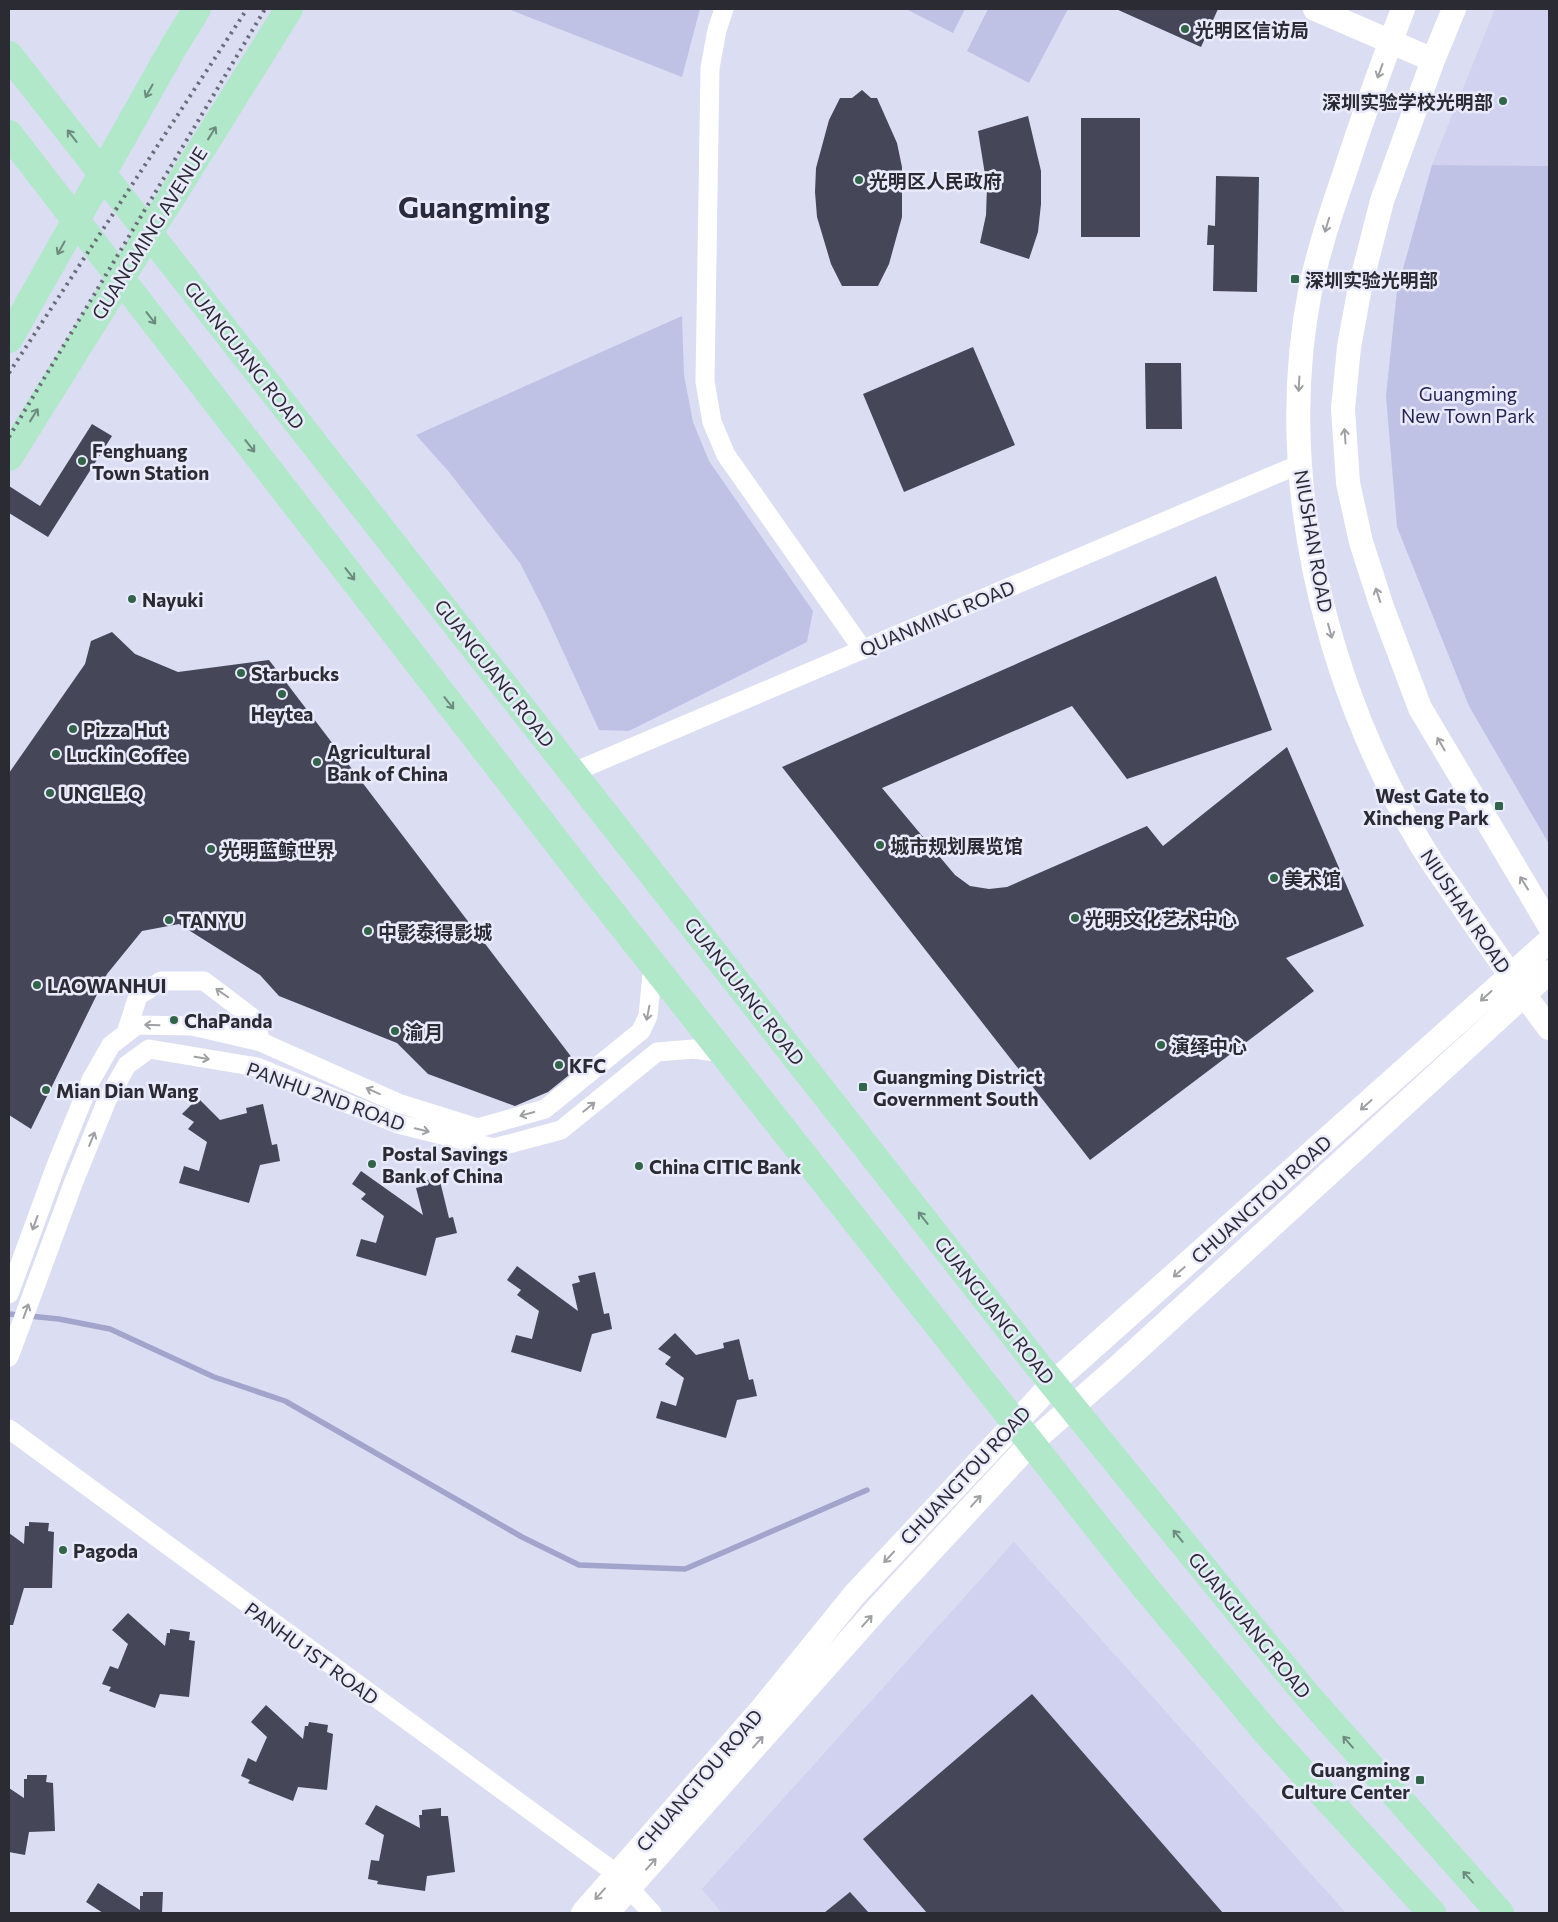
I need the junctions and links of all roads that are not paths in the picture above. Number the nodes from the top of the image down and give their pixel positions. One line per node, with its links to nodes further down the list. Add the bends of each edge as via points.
1 (198, 9): 11 (main road, one-way to 11, via 172,48)
2 (289, 9): 13 (main road, GUANGMING AVENUE, one-way to 2)
3 (724, 9): 18 (street, via 715,40 709,88 705,382 712,422 726,455)
4 (1315, 9): 7 (street)
5 (1403, 9): 7 (street, NIUSHAN ROAD)
6 (1454, 9): 9 (street)
7 (1390, 42): 9 (street); 17 (street, NIUSHAN ROAD, one-way to 17, via 1327,224 1311,286 1301,353 1297,425)
8 (9, 55): 11 (main road, GUANGUANG ROAD, one-way to 8)
9 (1433, 60): 20 (street, one-way to 9, via 1420,708 1361,542 1348,483 1343,409 1349,347 1360,287 1382,201)
10 (9, 134): 12 (main road)
11 (103, 174): 12 (main road); 13 (main road, GUANGUANG ROAD)
12 (76, 221): 14 (main road); 15 (main road, one-way to 15)
13 (149, 234): 14 (main road, GUANGMING AVENUE); 19 (main road, GUANGUANG ROAD)
14 (121, 279): 16 (main road, GUANGMING AVENUE, one-way to 14); 22 (main road, one-way to 22)
15 (9, 338)
16 (9, 457)
17 (1300, 464): 18 (street, QUANMING ROAD); 24 (street, NIUSHAN ROAD, one-way to 24, via 1319,593 1338,659 1370,746 1420,843)
18 (863, 650): 19 (street, QUANMING ROAD)
19 (574, 772): 32 (main road, GUANGUANG ROAD, one-way to 19)
20 (1549, 925)
21 (1549, 941): 24 (street, CHUANGTOU ROAD)
22 (653, 964): 28 (street, PANHU 2ND ROAD, one-way to 28, via 648,1016 641,1032 545,1109 478,1128 398,1103); 29 (main road)
23 (1549, 972): 25 (street, CHUANGTOU ROAD)
24 (1509, 976): 25 (street, NIUSHAN ROAD); 32 (street, CHUANGTOU ROAD, one-way to 32)
25 (1524, 995): 26 (street, NIUSHAN ROAD); 33 (street, CHUANGTOU ROAD, via 1135,1352)
26 (1549, 1028)
27 (126, 1033): 28 (street, PANHU 2ND ROAD, one-way to 27, via 192,1026 137,1025); 28 (street, one-way to 27, via 254,1019 204,981 161,981 138,996); 30 (street, PANHU 2ND ROAD, one-way to 30, via 111,1044 91,1080)
28 (261, 1042)
29 (723, 1053): 31 (street, PANHU 2ND ROAD, one-way to 29, via 107,1100 127,1065 149,1049 258,1067 398,1124 494,1148 561,1130 657,1052 694,1049); 34 (main road)
30 (9, 1294)
31 (9, 1357)
32 (1053, 1383): 33 (main road, GUANGUANG ROAD); 34 (street, CHUANGTOU ROAD)
33 (1071, 1406): 36 (street, CHUANGTOU ROAD); 41 (main road, GUANGUANG ROAD, one-way to 33, via 1306,1694)
34 (1014, 1422): 36 (main road); 37 (street, CHUANGTOU ROAD, one-way to 37, via 855,1594 760,1711)
35 (9, 1429): 37 (street, PANHU 1ST ROAD)
36 (1031, 1443): 37 (street, CHUANGTOU ROAD, one-way to 36); 40 (main road, via 1144,1586 1266,1732)
37 (618, 1898): 38 (street, CHUANGTOU ROAD, one-way to 38); 39 (street, PANHU 1ST ROAD)
38 (583, 1913)
39 (652, 1913)
40 (1432, 1913)
41 (1500, 1913)

